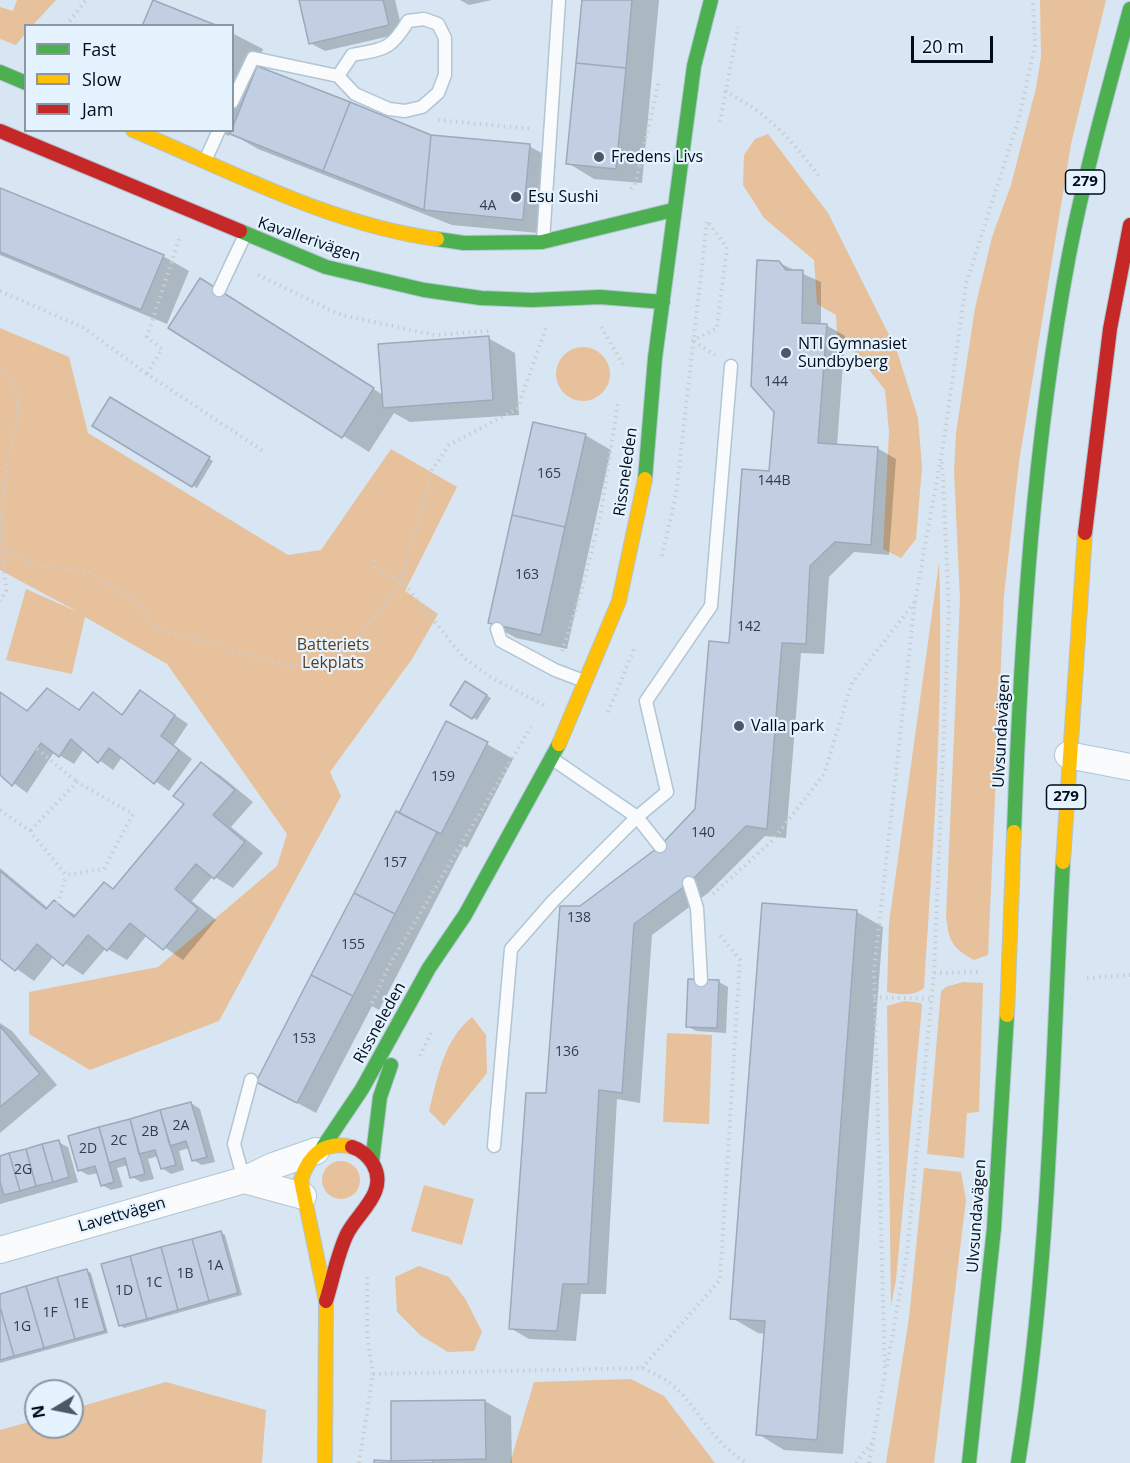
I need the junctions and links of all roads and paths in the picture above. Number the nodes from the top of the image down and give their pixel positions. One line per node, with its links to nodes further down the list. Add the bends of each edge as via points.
1 (86, 0): 6 (path)
2 (560, 0): 14 (lane)
3 (711, 0): 21 (street, Rissneleden, via 694,66)
4 (1033, 0): 37 (path, via 1035,45 1019,118 966,284)
5 (1130, 9): 45 (street, Ulvsundavägen / 279, via 1077,216 1032,528)
6 (68, 24)
7 (0, 72): 10 (street)
8 (661, 74): 20 (path, via 635,185)
9 (338, 76): 12 (lane, via 253,58); 13 (lane, via 355,94 389,109); 13 (lane, via 352,55 381,49 396,41 408,21 424,19 438,24 445,38 442,84 422,107)
10 (24, 82)
11 (725, 91): 19 (path, via 755,107 787,134)
12 (234, 98)
13 (405, 111): 14 (path, via 439,120)
14 (550, 130): 26 (lane)
15 (0, 131): 25 (street, Kavallerivägen)
16 (138, 132): 18 (street, Kavallerivägen)
17 (218, 132): 18 (lane)
18 (205, 162): 26 (street, Kavallerivägen, via 320,209 396,234 464,243)
19 (819, 176)
20 (626, 193)
21 (673, 210): 26 (street, Kavallerivägen); 30 (street, Rissneleden)
22 (707, 221): 33 (path, via 727,247 717,328 693,340)
23 (1130, 225): 53 (street, 279, via 1110,329 1087,506)
24 (181, 232): 35 (path, via 147,337 162,349)
25 (245, 236): 27 (lane); 29 (street, Kavallerivägen, via 326,267 424,290 491,298)
26 (542, 242)
27 (219, 290)
28 (0, 291): 35 (path, via 84,328)
29 (600, 297): 30 (street, Kavallerivägen); 32 (path, via 602,329)
30 (663, 302): 47 (street, Rissneleden, via 644,485 619,601)
31 (546, 328): 41 (path, via 517,410 449,445 439,456)
32 (624, 365)
33 (731, 366): 58 (lane, via 711,606 646,701 667,792)
34 (0, 369): 39 (path, via 15,387 18,413 4,486)
35 (147, 374): 38 (path)
36 (619, 399): 46 (path, via 601,513 581,593)
37 (942, 452): 43 (path); 67 (path, via 949,609)
38 (266, 453)
39 (3, 549): 41 (path, via 39,566 89,572 133,598 158,629 285,665 338,666); 42 (path, via 6,591)
40 (374, 560): 41 (path, via 374,569)
41 (402, 581): 48 (path, via 463,657 492,678)
42 (0, 601)
43 (915, 601): 64 (path, via 852,683 824,774 773,840); 71 (path)
44 (497, 629): 46 (lane, via 501,641)
45 (1024, 630): 51 (street); 92 (street, Ulvsundavägen / 279, via 996,1187 982,1369)
46 (555, 670): 47 (lane); 48 (path)
47 (585, 682): 54 (street, Rissneleden)
48 (544, 705): 49 (path)
49 (538, 715)
50 (532, 725): 73 (path, via 390,964)
51 (1034, 731)
52 (37, 749): 56 (path)
53 (1063, 754): 55 (street); 93 (street, 279, via 1035,1347)
54 (553, 759): 58 (lane); 65 (street, Rissneleden)
55 (1130, 767)
56 (77, 782): 59 (path); 61 (path, via 133,814 104,868)
57 (0, 810): 59 (path)
58 (637, 817): 60 (lane); 75 (lane, via 511,949)
59 (30, 831): 61 (path)
60 (660, 846)
61 (66, 875): 63 (path)
62 (689, 883): 64 (lane)
63 (58, 904)
64 (698, 908): 70 (lane); 84 (path, via 740,960 720,1280)
65 (465, 915): 76 (street, Rissneleden, via 429,968 362,1089); 77 (street, Rissneleden, via 439,974 386,1073)
66 (979, 972): 67 (path)
67 (934, 973): 72 (path)
68 (1130, 975): 69 (path)
69 (1086, 978)
70 (701, 980)
71 (874, 997): 72 (path); 85 (path)
72 (930, 999): 85 (path, via 907,1252)
73 (371, 1005)
74 (251, 1080): 78 (lane, via 234,1144)
75 (494, 1146)
76 (320, 1149): 77 (street, via 336,1143 349,1145 364,1152); 78 (street, Lavettvägen); 79 (street, Rissneleden, via 307,1161 302,1173)
77 (372, 1162): 80 (street, Rissneleden, via 377,1184)
78 (244, 1180): 79 (street); 82 (street, Lavettvägen)
79 (310, 1205): 83 (street, Rissneleden)
80 (365, 1209): 81 (street); 83 (street, Rissneleden, via 347,1234)
81 (339, 1219)
82 (0, 1250)
83 (326, 1301): 87 (street, Rissneleden)
84 (642, 1368): 88 (path, via 373,1374); 89 (path, via 668,1382 710,1433)
85 (885, 1374): 86 (path)
86 (873, 1441): 90 (path); 91 (path)
87 (325, 1463)
88 (359, 1463)
89 (747, 1463)
90 (856, 1463)
91 (869, 1463)
92 (969, 1463)
93 (1018, 1463)

